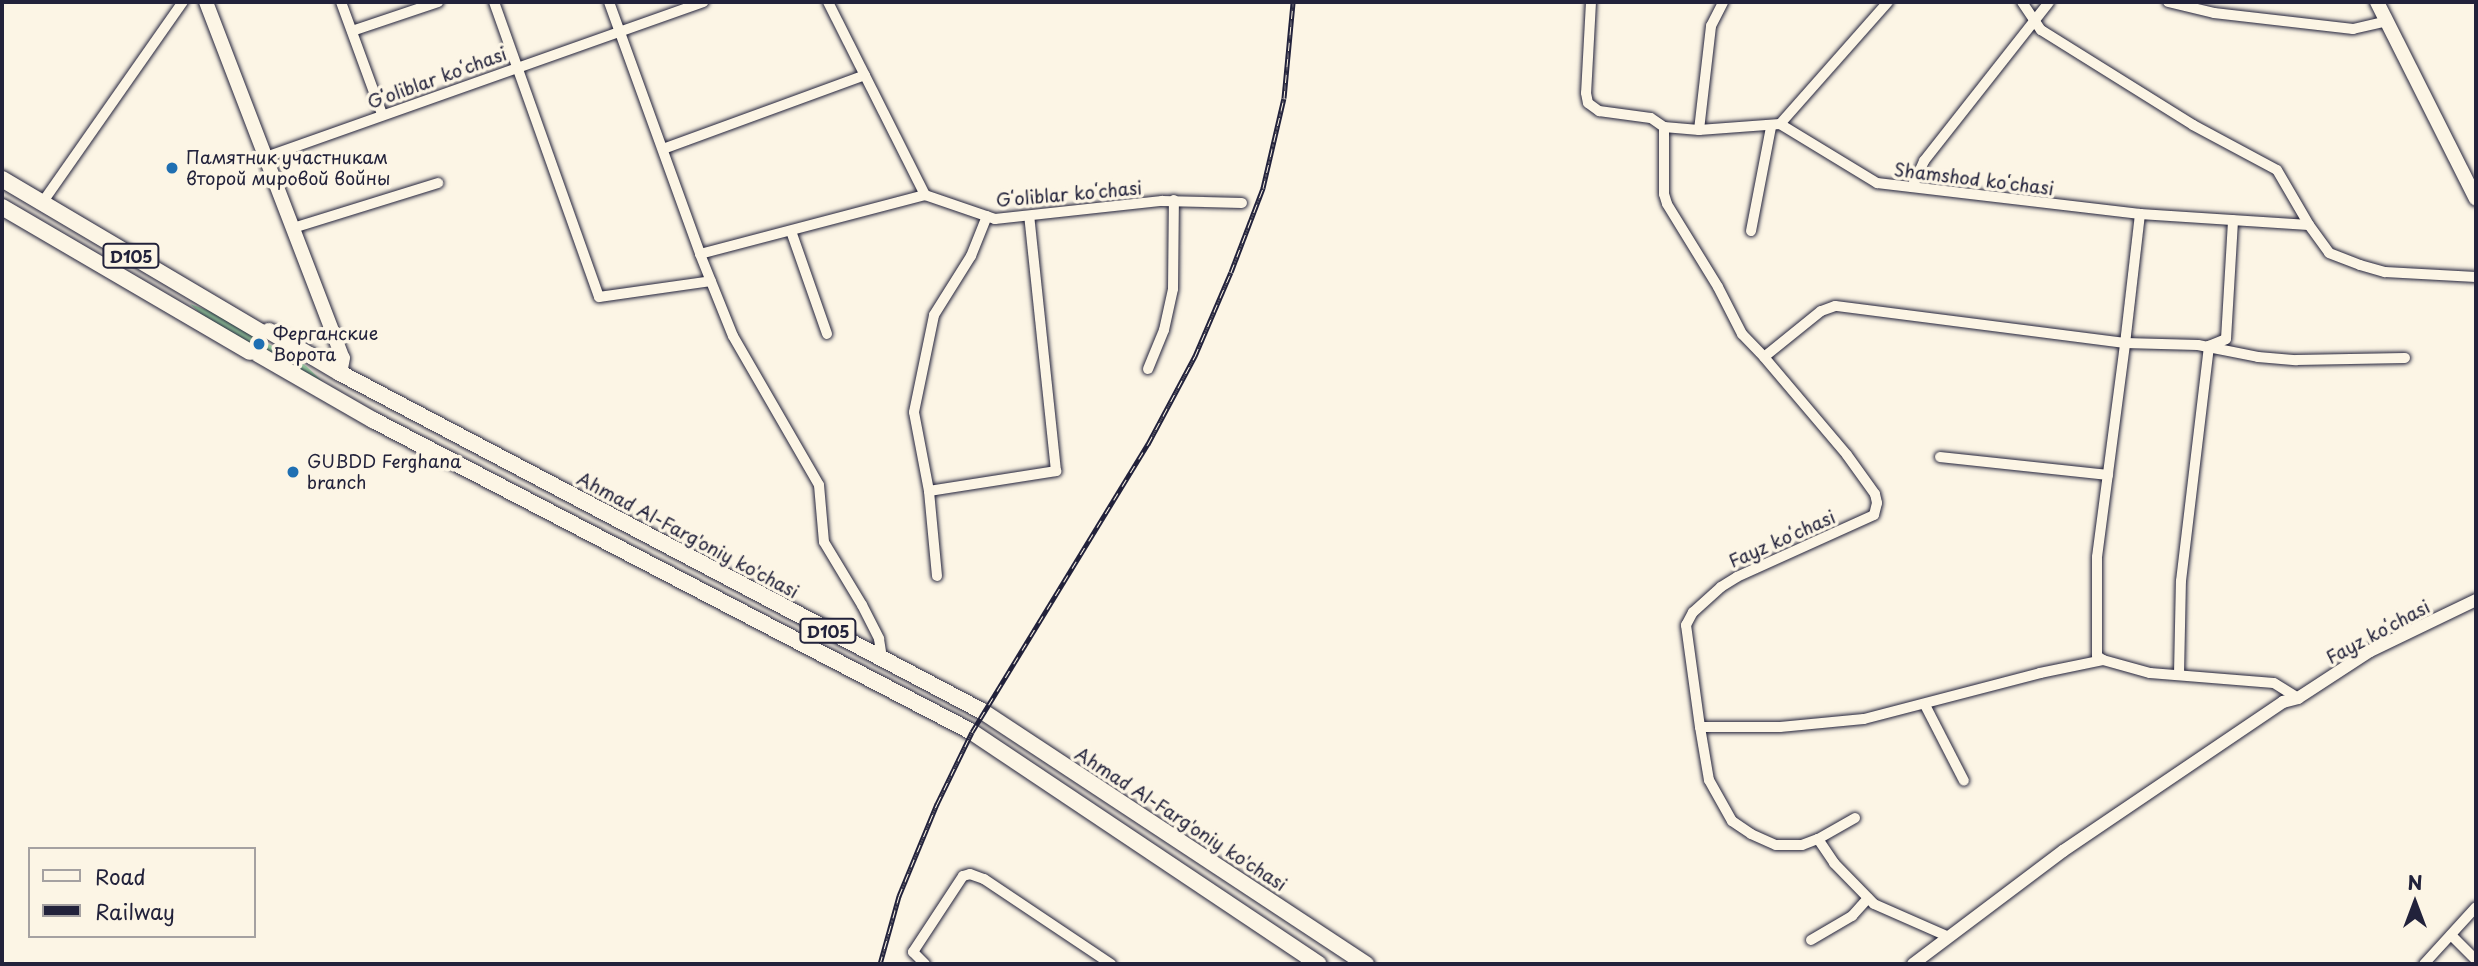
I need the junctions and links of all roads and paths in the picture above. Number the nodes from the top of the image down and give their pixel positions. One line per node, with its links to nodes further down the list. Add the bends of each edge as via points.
1 (183, 2): 35 (street)
2 (206, 2): 27 (main road)
3 (341, 2): 19 (street)
4 (438, 2): 19 (street)
5 (495, 2): 20 (street)
6 (609, 2): 18 (street)
7 (703, 2): 18 (street, Gʻoliblar koʻchasi)
8 (828, 2): 21 (street)
9 (1591, 2): 24 (street, via 1588,103 1599,111 1651,118)
10 (1723, 2): 25 (street, via 1711,26)
11 (1888, 2): 23 (street)
12 (2022, 2): 16 (street)
13 (2049, 2): 16 (street)
14 (2168, 2): 17 (street, via 2214,13 2353,29)
15 (2377, 2): 17 (main road)
16 (2035, 19): 31 (street, via 1924,161); 42 (street, via 2041,30 2193,125 2277,170)
17 (2387, 21): 29 (main road)
18 (619, 29): 20 (street, Gʻoliblar koʻchasi); 26 (street)
19 (352, 32): 22 (street)
20 (518, 65): 22 (street, Gʻoliblar koʻchasi); 48 (street, via 599,297)
21 (865, 75): 26 (street); 32 (street)
22 (382, 114): 27 (street, Gʻoliblar koʻchasi)
23 (1776, 126): 25 (street); 31 (street, Shamshod koʻchasi, via 1877,183); 44 (street)
24 (1664, 127): 25 (street); 52 (street, via 1667,204 1742,334)
25 (1699, 130)
26 (663, 149): 46 (street)
27 (266, 157): 43 (main road)
28 (2, 179): 35 (highway, Ahmad Al-Farg'oniy ko'chasi / D105)
29 (2471, 180): 33 (main road)
30 (438, 183): 43 (street)
31 (1912, 187): 38 (street, Shamshod koʻchasi)
32 (925, 195): 39 (street, Gʻoliblar koʻchasi); 45 (street)
33 (2476, 199)
34 (1174, 200): 36 (street, Gʻoliblar koʻchasi); 40 (street, Gʻoliblar koʻchasi); 54 (street, via 1173,289 1164,330)
35 (42, 203): 55 (highway, Ahmad Al-Farg'oniy ko'chasi / D105)
36 (1242, 203)
37 (2, 207): 60 (highway, D105, via 373,420)
38 (2140, 214): 41 (street, Shamshod koʻchasi); 50 (street)
39 (987, 216): 40 (street, Gʻoliblar koʻchasi); 58 (street, via 971,256 934,315 919,380 914,412)
40 (1030, 216): 58 (street, via 1056,471)
41 (2233, 220): 42 (street, Shamshod koʻchasi); 51 (street, via 2226,339)
42 (2309, 225): 47 (street, via 2329,253 2360,265 2385,272)
43 (293, 229): 55 (main road, via 343,358)
44 (1751, 231)
45 (791, 232): 46 (street); 49 (street)
46 (700, 254): 48 (street)
47 (2476, 277)
48 (711, 281): 63 (street, via 733,335 819,485 824,542 879,639)
49 (827, 334)
50 (2125, 343): 51 (street); 52 (street, via 1835,306); 57 (street)
51 (2209, 346): 53 (street, via 2296,360); 65 (street, via 2181,581)
52 (1764, 357): 68 (street, Fayz koʻchasi, via 1847,455 1877,503 1874,515 1737,577 1693,612 1686,625)
53 (2405, 358)
54 (1148, 369)
55 (340, 373): 59 (highway, Ahmad Al-Farg'oniy ko'chasi / D105)
56 (1940, 457): 57 (street)
57 (2108, 475): 64 (street, via 2095,614 2097,656)
58 (929, 491): 61 (street)
59 (596, 508): 60 (highway); 63 (highway, Ahmad Al-Farg'oniy ko'chasi / D105)
60 (586, 532): 80 (highway, D105, via 972,732)
61 (937, 576)
62 (2476, 600): 66 (street, Fayz koʻchasi, via 2370,652)
63 (882, 659): 81 (highway, Ahmad Al-Farg'oniy ko'chasi / D105, via 982,711)
64 (2103, 660): 65 (street, via 2132,670); 67 (street)
65 (2179, 674): 66 (street, via 2274,683)
66 (2298, 698): 75 (street, Fayz koʻchasi, via 2283,702 2137,798)
67 (1925, 705): 68 (street, via 1824,724); 69 (street)
68 (1700, 727): 71 (street, via 1709,780 1732,821 1776,845 1802,845)
69 (1964, 781)
70 (1855, 818): 71 (street)
71 (1818, 839): 72 (street)
72 (1868, 898): 75 (street); 76 (street, via 1852,916)
73 (2476, 906): 74 (street)
74 (2451, 935): 77 (street); 83 (street)
75 (1949, 937): 82 (street, Fayz koʻchasi)
76 (1811, 940)
77 (2476, 960)
78 (925, 964): 79 (street, via 913,952 963,876 970,874)
79 (1111, 964)
80 (1319, 964)
81 (1366, 964)
82 (1913, 964)
83 (2424, 964)

